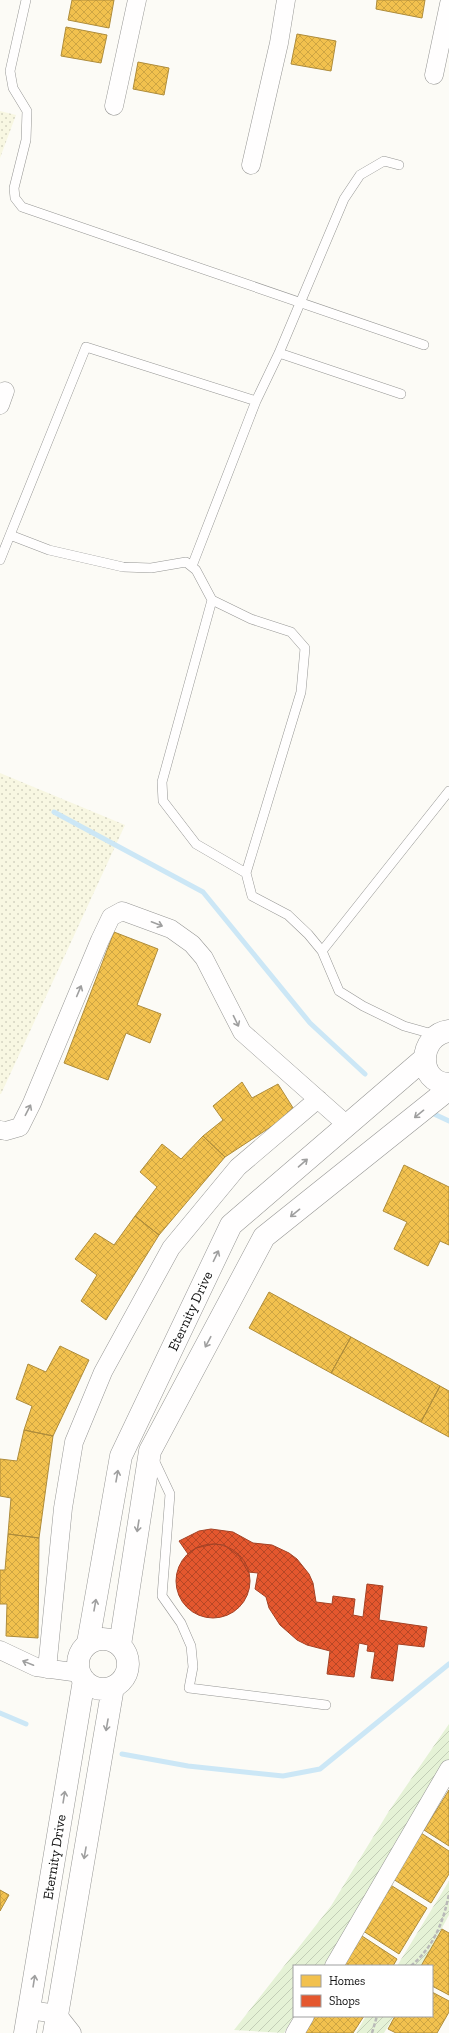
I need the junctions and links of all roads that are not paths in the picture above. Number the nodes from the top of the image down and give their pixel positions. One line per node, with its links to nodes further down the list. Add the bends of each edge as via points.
1 (26, 0): 9 (lane, via 10,72 13,88 27,111 26,140 14,188 14,198 22,207)
2 (137, 0): 6 (street)
3 (286, 0): 7 (street, via 279,43)
4 (449, 4): 5 (street)
5 (434, 75)
6 (114, 106)
7 (251, 165)
8 (399, 165): 9 (lane, via 384,161 360,175 344,199)
9 (300, 301): 10 (lane); 11 (lane)
10 (424, 345)
11 (279, 353): 12 (lane); 13 (lane)
12 (401, 394)
13 (256, 401): 14 (lane, via 86,347); 16 (lane)
14 (10, 535): 15 (lane); 16 (lane, via 49,550 123,566 151,568 186,562)
15 (0, 560)
16 (192, 566): 17 (lane)
17 (212, 600): 19 (lane, via 162,782 163,801 196,844); 19 (lane, via 251,619 290,632 305,648 301,692)
18 (449, 791): 20 (lane)
19 (246, 873): 20 (lane, via 252,896 288,915)
20 (322, 951): 21 (lane, via 339,991 404,1026)
21 (442, 1033): 22 (street, Eternity Drive, via 429,1042)
22 (424, 1059): 23 (street, via 431,1075 438,1081); 26 (street, Eternity Drive)
23 (449, 1084)
24 (449, 1089): 29 (street, Eternity Drive, one-way to 29, via 264,1237)
25 (318, 1099): 26 (street); 27 (street, one-way to 25, via 20,1127 100,940 111,917 122,911 171,929 192,944 204,958 242,1032); 34 (street, via 238,1168 171,1248 103,1372 74,1442 63,1508)
26 (347, 1125): 28 (street, Eternity Drive, one-way to 26, via 231,1225)
27 (0, 1130)
28 (198, 1294): 29 (street); 31 (street, Eternity Drive, one-way to 28, via 121,1456)
29 (223, 1314): 30 (street, Eternity Drive, one-way to 30)
30 (150, 1451): 32 (street, Eternity Drive, one-way to 32); 37 (lane, via 170,1494 162,1596 181,1623 191,1646 194,1667 189,1688)
31 (88, 1643): 32 (street, via 105,1638); 35 (street, Eternity Drive, via 79,1657)
32 (120, 1645): 36 (street, via 125,1652 128,1668 122,1679)
33 (0, 1650): 34 (street, one-way to 33, via 25,1663)
34 (47, 1668): 35 (street)
35 (82, 1677): 36 (street, via 97,1688); 40 (street, Eternity Drive, one-way to 35)
36 (113, 1687): 42 (street, Eternity Drive, one-way to 42)
37 (326, 1705)
38 (449, 1769): 39 (street)
39 (335, 1965)
40 (29, 2010): 42 (street); 43 (street, Eternity Drive)
41 (303, 2017): 45 (street)
42 (55, 2024): 44 (street)
43 (25, 2033)
44 (72, 2033)
45 (295, 2033)

